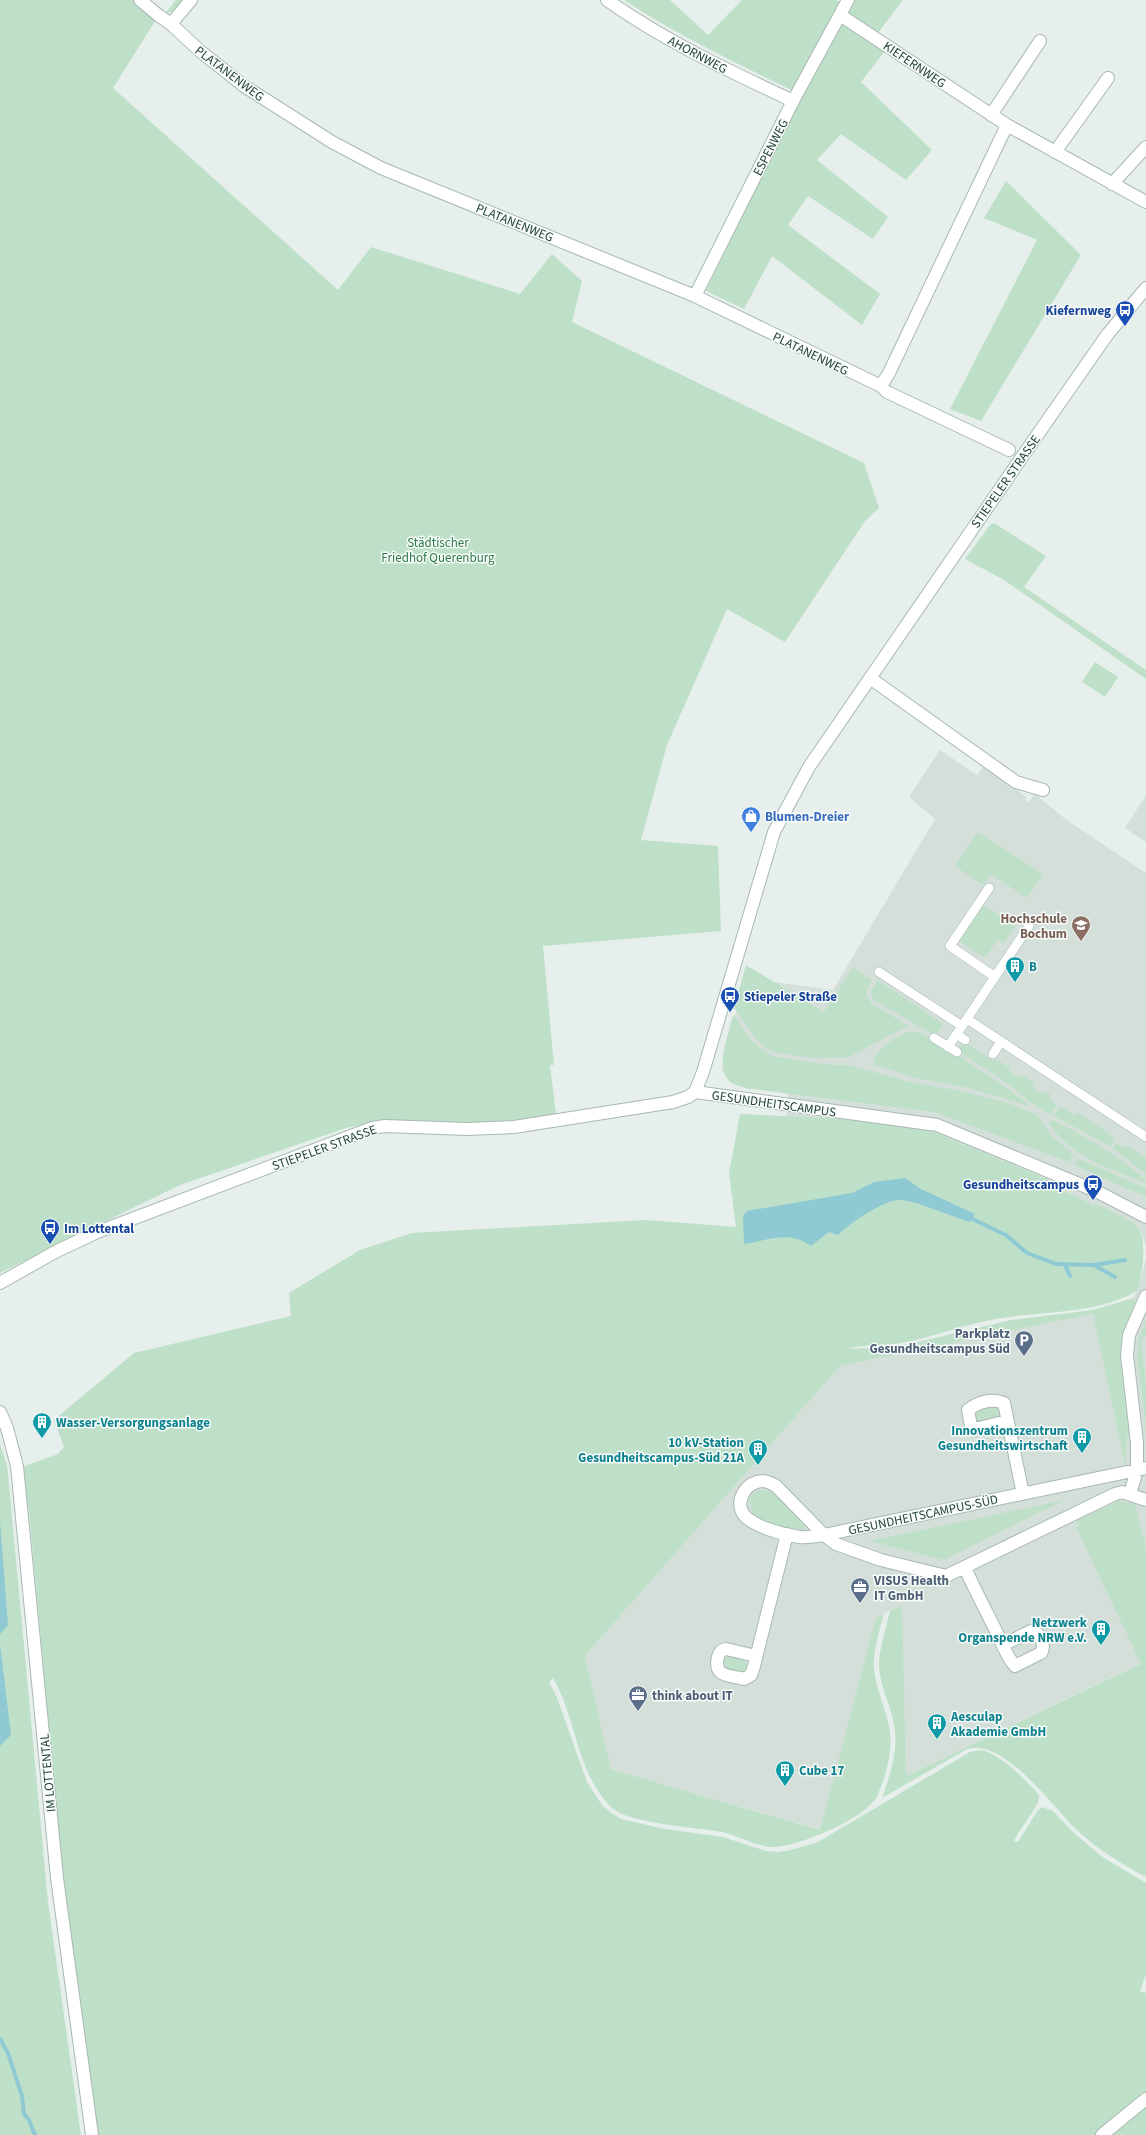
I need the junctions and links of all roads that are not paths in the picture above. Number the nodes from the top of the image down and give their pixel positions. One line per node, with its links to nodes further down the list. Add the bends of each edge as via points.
1 (140, 0): 6 (street, PLATANENWEG)
2 (191, 0): 6 (street)
3 (607, 0): 9 (street, AHORNWEG, via 685,48)
4 (848, 0): 5 (street, ESPENWEG)
5 (840, 15): 9 (street, ESPENWEG); 10 (street, KIEFERNWEG)
6 (171, 24): 17 (street, PLATANENWEG, via 244,86 332,142 381,168)
7 (1040, 41): 10 (street)
8 (1108, 78): 13 (street)
9 (793, 101): 17 (street, ESPENWEG)
10 (990, 115): 11 (street, KIEFERNWEG)
11 (1007, 125): 13 (street, KIEFERNWEG); 18 (street)
12 (1146, 147): 14 (street)
13 (1055, 152): 14 (street, KIEFERNWEG)
14 (1112, 184): 15 (street, KIEFERNWEG)
15 (1146, 202)
16 (1146, 288): 20 (street, STIEPELER STRASSE, via 1107,335)
17 (695, 296): 18 (street, PLATANENWEG)
18 (881, 386): 19 (street, PLATANENWEG, via 887,392)
19 (1009, 450)
20 (870, 678): 21 (street, via 1016,782); 33 (street, STIEPELER STRASSE, via 809,767 774,832 720,1017)
21 (1043, 790)
22 (989, 888): 25 (street, via 950,946)
23 (1028, 926): 25 (street)
24 (879, 972): 26 (street)
25 (995, 977): 26 (street)
26 (962, 1026): 28 (street); 29 (street); 30 (street)
27 (934, 1038): 30 (street)
28 (965, 1040)
29 (1002, 1042): 32 (street); 34 (street)
30 (948, 1047): 31 (street)
31 (957, 1052)
32 (993, 1054)
33 (695, 1092): 35 (street, GESUNDHEITSCAMPUS, via 937,1125 1096,1191); 36 (street, STIEPELER STRASSE, via 673,1102 514,1127 372,1128 95,1233)
34 (1146, 1137)
35 (1146, 1217)
36 (0, 1283)
37 (1146, 1296): 40 (street, via 1129,1335 1127,1355)
38 (0, 1412): 50 (street, IM LOTTENTAL, via 17,1466 56,1878)
39 (1007, 1421): 41 (street)
40 (1141, 1469): 41 (street, GESUNDHEITSCAMPUS-SÜD); 42 (street)
41 (1023, 1494): 45 (street, GESUNDHEITSCAMPUS-SÜD)
42 (1130, 1494): 43 (street, GESUNDHEITSCAMPUS-SÜD); 46 (street, GESUNDHEITSCAMPUS-SÜD, via 1115,1494)
43 (1146, 1500)
44 (788, 1534): 45 (street, GESUNDHEITSCAMPUS-SÜD, via 800,1537); 45 (street, GESUNDHEITSCAMPUS-SÜD, via 748,1520 742,1512 740,1502 746,1488 754,1482 761,1481 776,1486); 48 (street)
45 (824, 1535): 46 (street, GESUNDHEITSCAMPUS-SÜD, via 836,1544 854,1551 941,1575 946,1576)
46 (965, 1568): 47 (street)
47 (1003, 1645)
48 (756, 1656)
49 (1146, 2100): 51 (street)
50 (92, 2135)
51 (1102, 2135)

